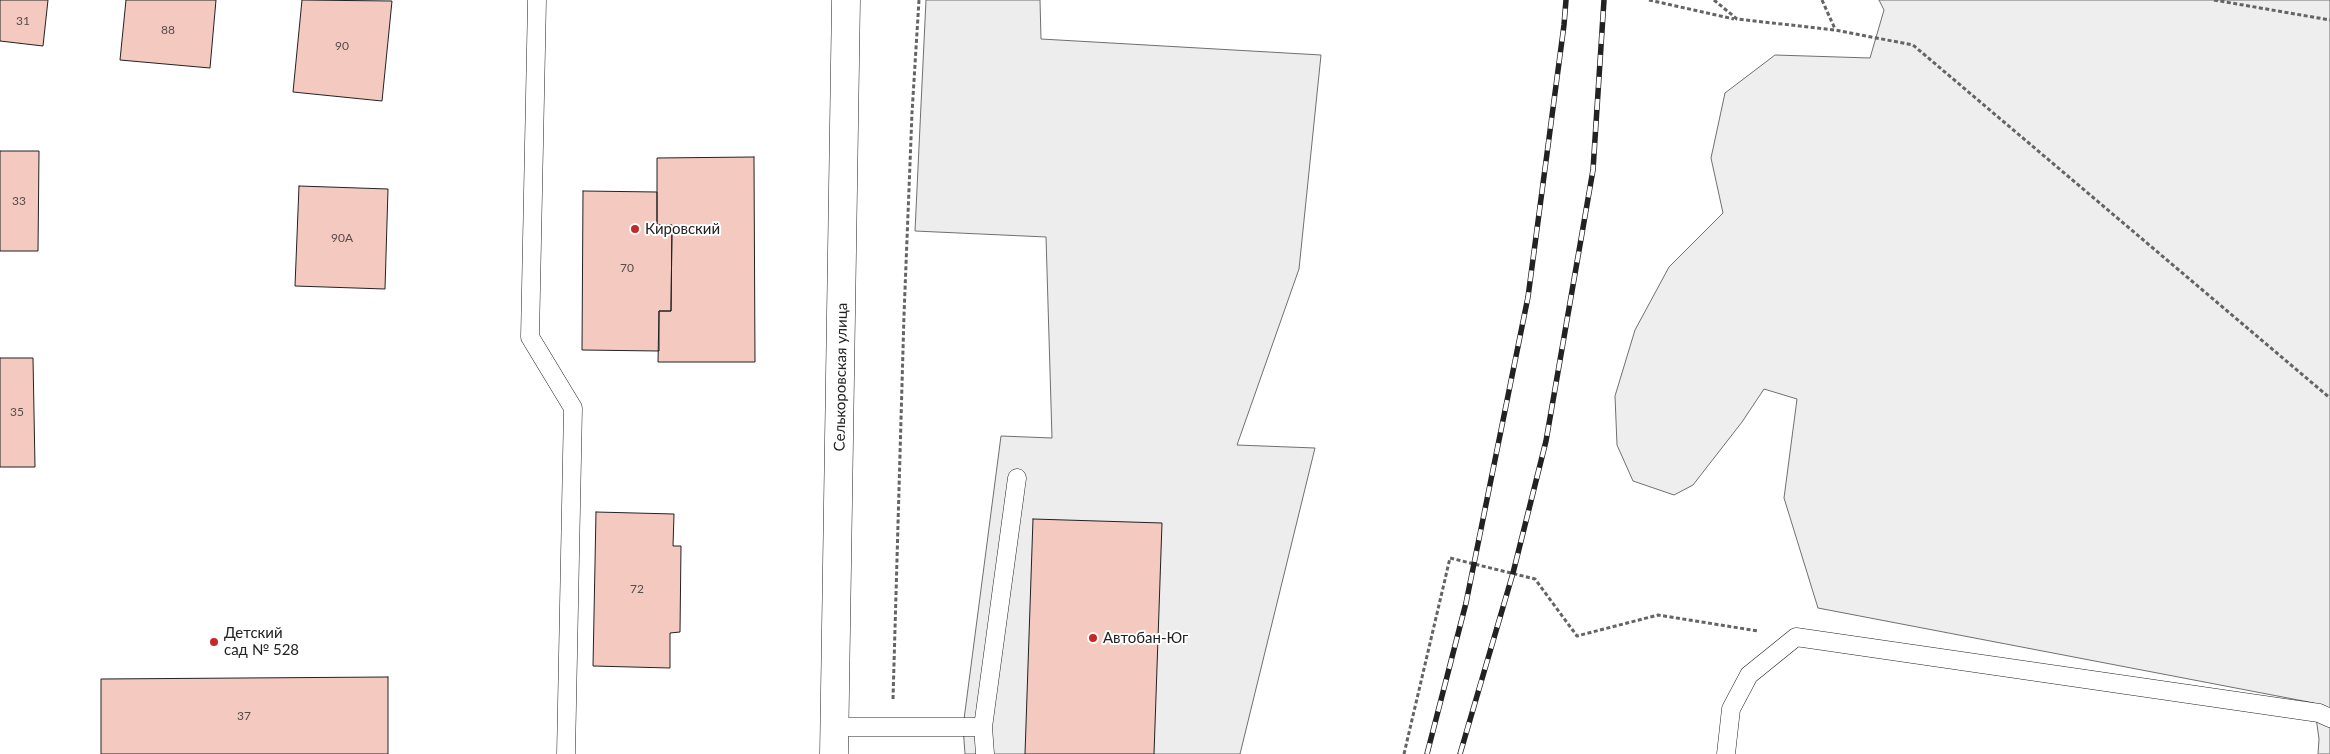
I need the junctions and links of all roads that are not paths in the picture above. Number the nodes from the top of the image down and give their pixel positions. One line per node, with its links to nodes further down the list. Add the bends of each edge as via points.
1 (537, 0): 7 (lane, via 530,337 573,408)
2 (846, 0): 5 (main road, Селькоровская улица)
3 (1017, 478): 6 (lane)
4 (2330, 718): 10 (lane, via 2319,713 1796,637 1749,675 1731,709)
5 (834, 727): 6 (lane); 8 (main road, Селькоровская улица)
6 (983, 727): 9 (lane)
7 (566, 754)
8 (834, 754)
9 (985, 754)
10 (1726, 754)

